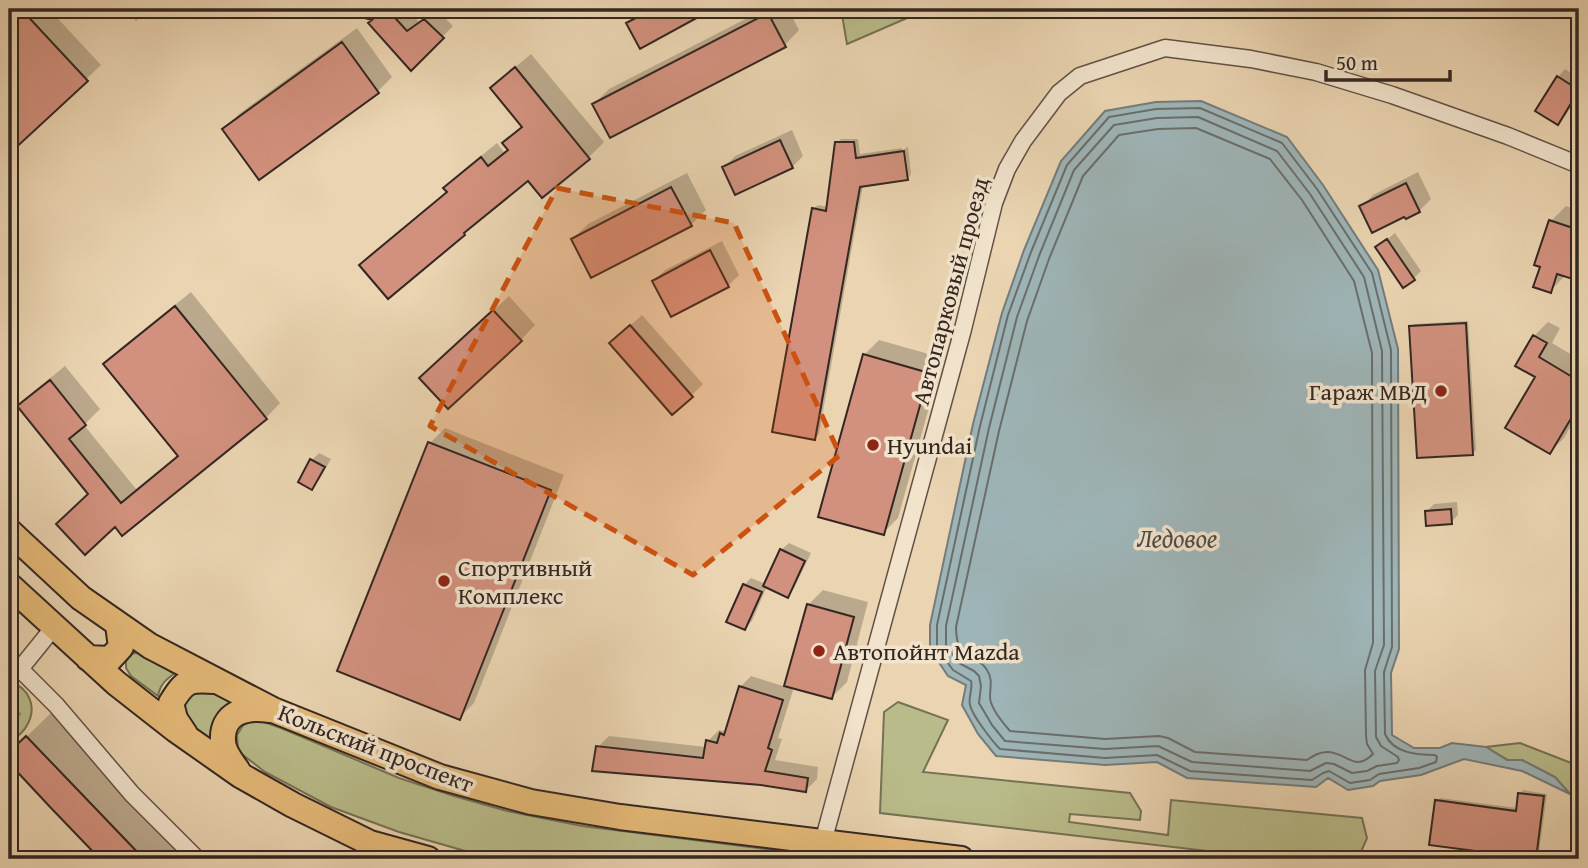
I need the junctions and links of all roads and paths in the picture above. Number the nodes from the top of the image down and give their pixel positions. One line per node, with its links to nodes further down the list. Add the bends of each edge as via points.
1 (1579, 165): 11 (street, Автопарковый проезд, via 1392,95 1317,72 1251,59 1165,48 1080,76 1059,93 1023,141 993,203)
2 (9, 531): 4 (main road, Кольский проспект)
3 (9, 585): 5 (main road, Кольский проспект)
4 (81, 598): 5 (main road); 6 (main road, Кольский проспект)
5 (54, 627): 6 (main road, Кольский проспект); 12 (street, via 20,669)
6 (109, 647): 7 (main road, Кольский проспект, via 150,646); 9 (main road, Кольский проспект, via 116,683)
7 (215, 681): 8 (main road, Кольский проспект); 9 (main road, via 195,679 180,688 171,703 174,719)
8 (273, 710): 10 (main road, via 240,710 225,725 222,742); 11 (main road, Кольский проспект, via 440,777 531,802)
9 (189, 739): 10 (main road, Кольский проспект)
10 (240, 775): 13 (main road, Кольский проспект, via 370,843)
11 (823, 842): 14 (main road, Кольский проспект)
12 (197, 859)
13 (428, 859)
14 (961, 859)

